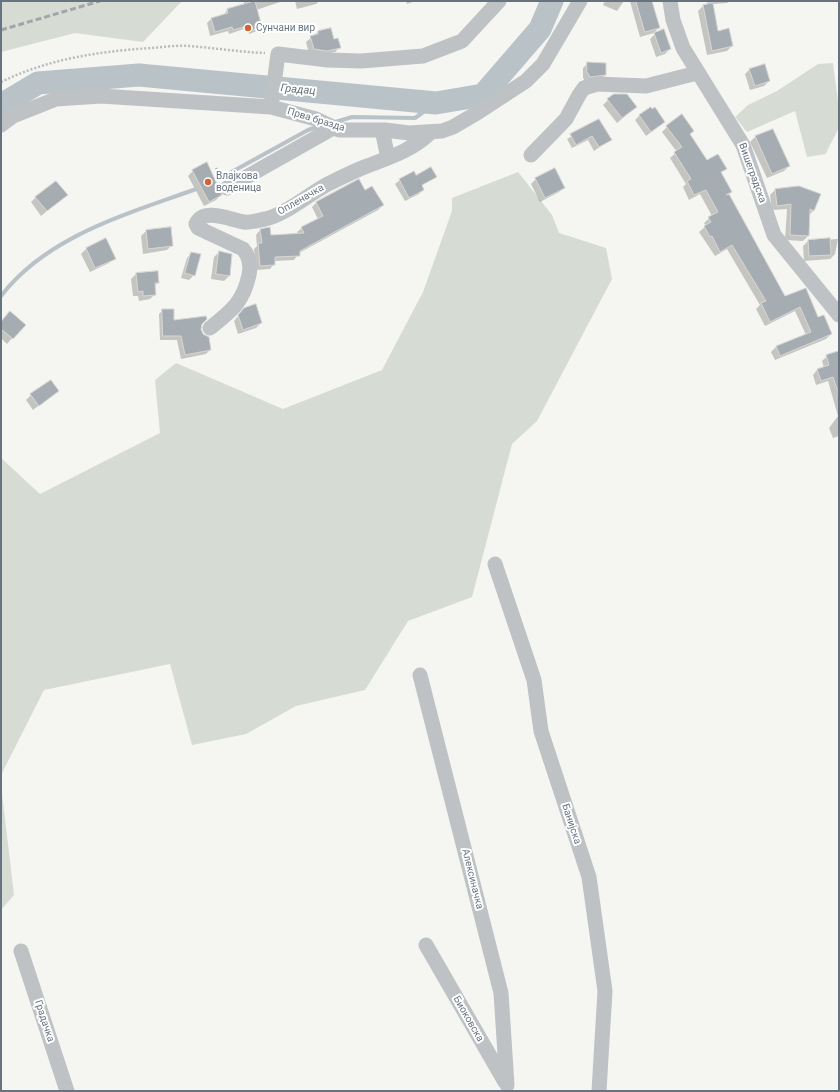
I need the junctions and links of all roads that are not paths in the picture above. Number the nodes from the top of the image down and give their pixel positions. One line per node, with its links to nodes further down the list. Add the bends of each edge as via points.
1 (500, 1): 5 (street, via 462,41 423,56 361,61 277,59)
2 (580, 1): 9 (street, Прва бразда, via 543,64 526,81 453,127)
3 (670, 1): 4 (street, Вишеградска, via 673,20 683,48)
4 (697, 73): 10 (street, via 646,86 597,84 584,88 566,119); 13 (street, Вишеградска, via 742,145 774,235)
5 (272, 102): 6 (street, Прва бразда, via 204,105 101,96 56,99 13,116); 7 (street, Прва бразда)
6 (1, 125)
7 (333, 128): 8 (street, Прва бразда); 12 (street)
8 (382, 130): 9 (street, Прва бразда); 11 (street)
9 (430, 133): 11 (street, Опленачка, via 402,153)
10 (531, 155)
11 (388, 158): 14 (street, Опленачка, via 327,185 287,210 267,219 246,222 212,215 202,217 196,224 198,228 243,249 247,254 250,268 243,297)
12 (227, 188)
13 (839, 314)
14 (210, 328)
15 (495, 564): 21 (street, Банијска, via 534,680 541,731 589,878 605,991)
16 (420, 675): 19 (street, Алексиначка, via 502,993)
17 (426, 945): 19 (street, Биоковска)
18 (21, 951): 20 (street, Градачка)
19 (510, 1088)
20 (67, 1091)
21 (599, 1091)

